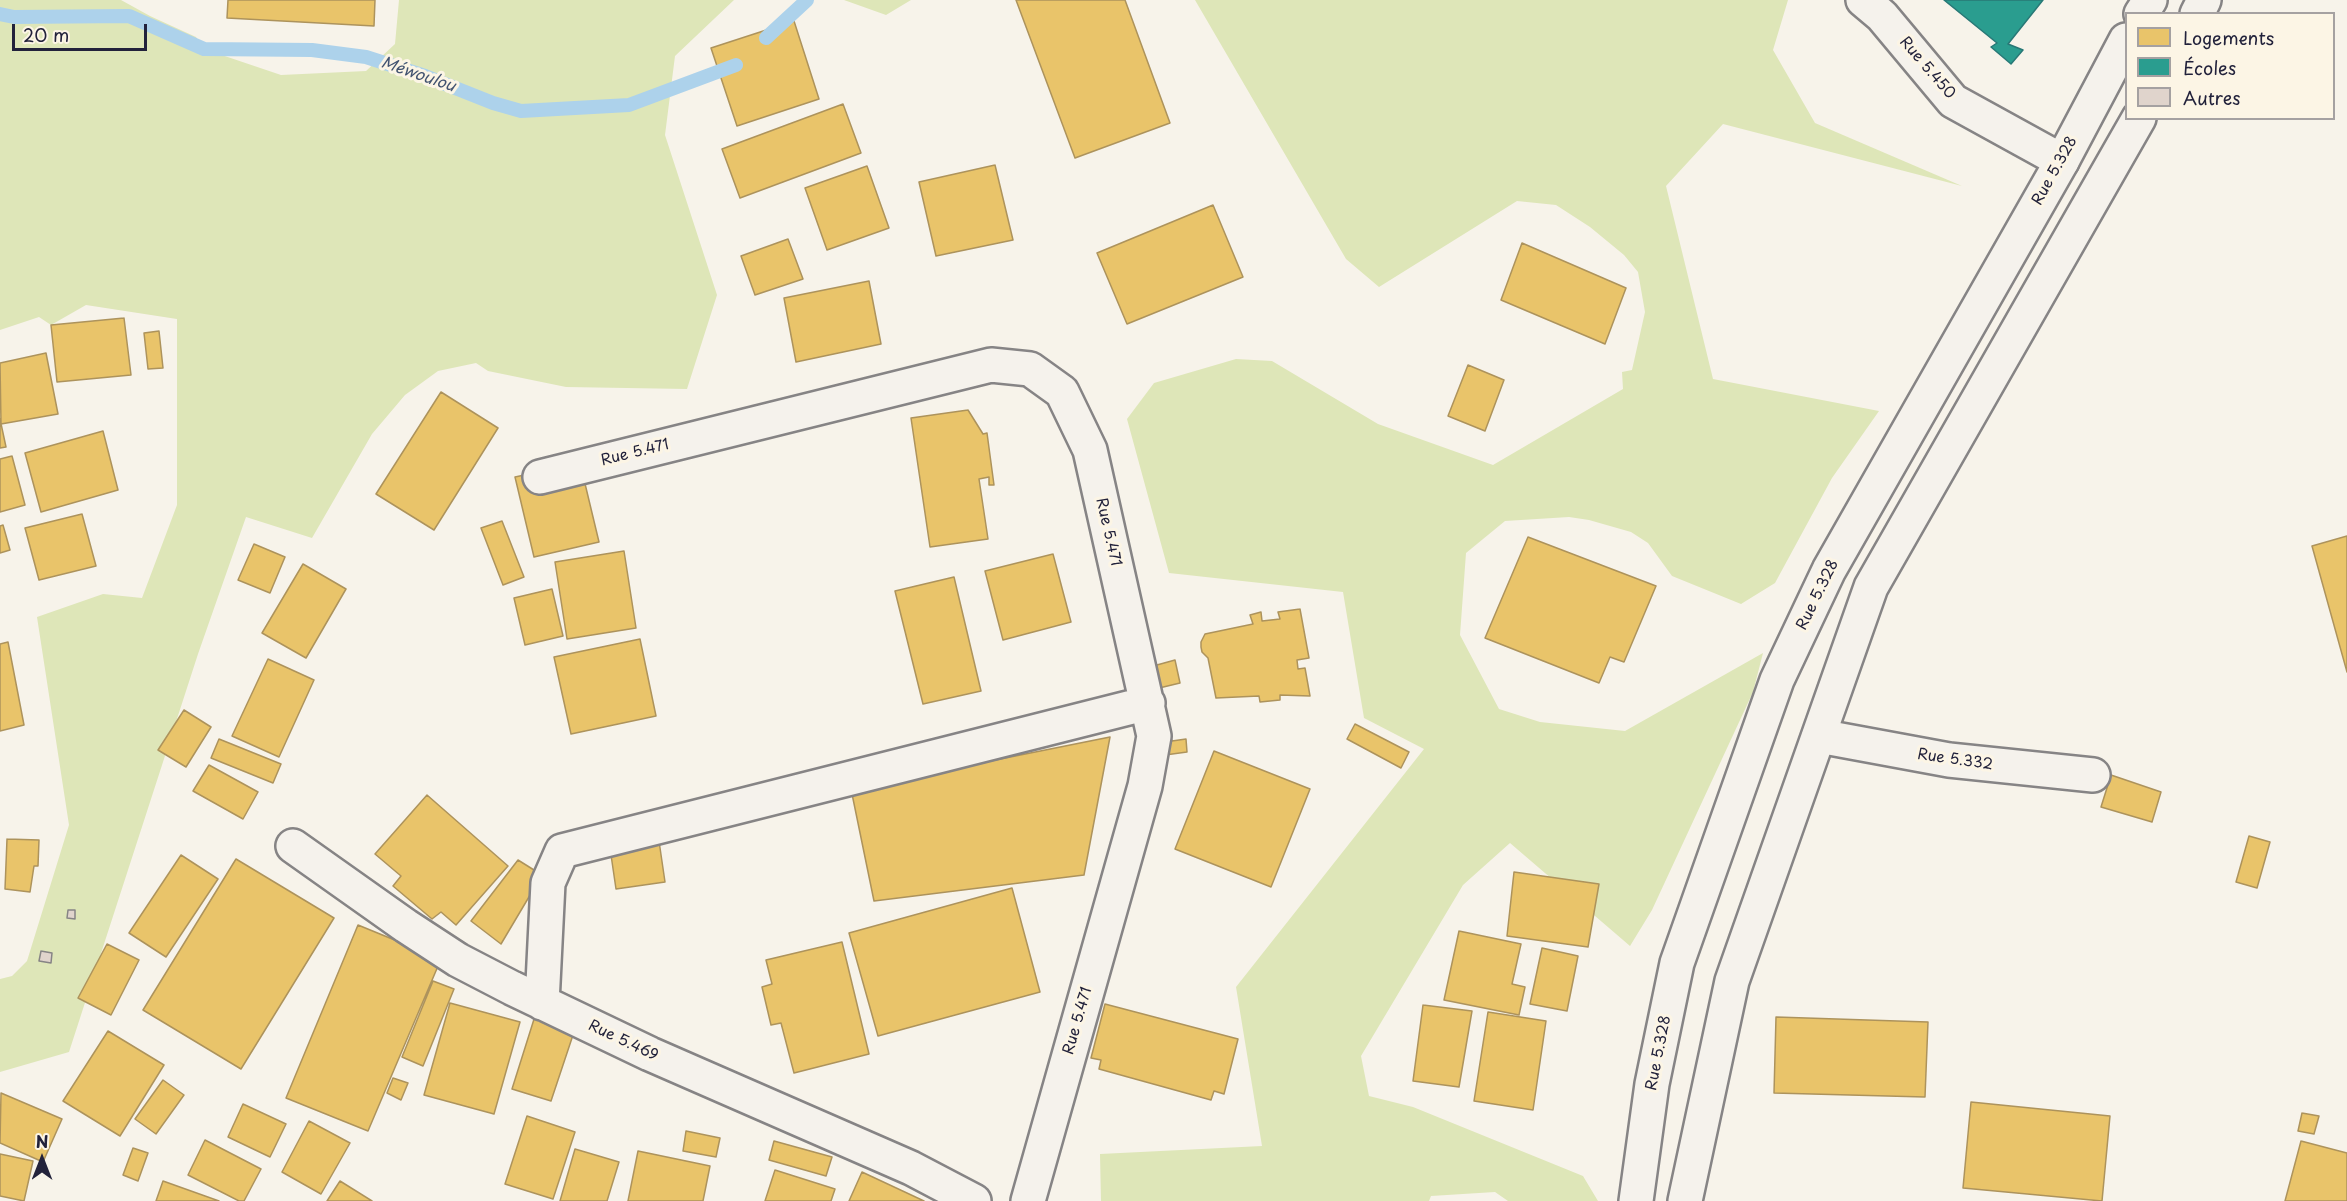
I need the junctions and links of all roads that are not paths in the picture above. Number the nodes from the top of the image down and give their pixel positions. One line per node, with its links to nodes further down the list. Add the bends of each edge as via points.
1 (1863, 0): 4 (street, Rue 5.450, via 1882,16 1953,101)
2 (2125, 44): 4 (street, Rue 5.328)
3 (2138, 120): 7 (street, via 1871,587)
4 (2062, 161): 13 (street, Rue 5.328, via 1829,570 1777,680 1677,963 1652,1084)
5 (540, 477): 6 (street, Rue 5.471, via 991,365 1030,369 1062,392 1090,450)
6 (1148, 703): 10 (street, via 562,851 549,884); 12 (street, Rue 5.471, via 1154,736 1145,786)
7 (1819, 736): 8 (street, Rue 5.332, via 1949,760); 14 (street, via 1732,981)
8 (2093, 775)
9 (293, 846): 10 (street, Rue 5.469, via 458,960)
10 (543, 1003): 11 (street, Rue 5.469, via 911,1168)
11 (974, 1201)
12 (1028, 1201)
13 (1636, 1201)
14 (1685, 1201)

